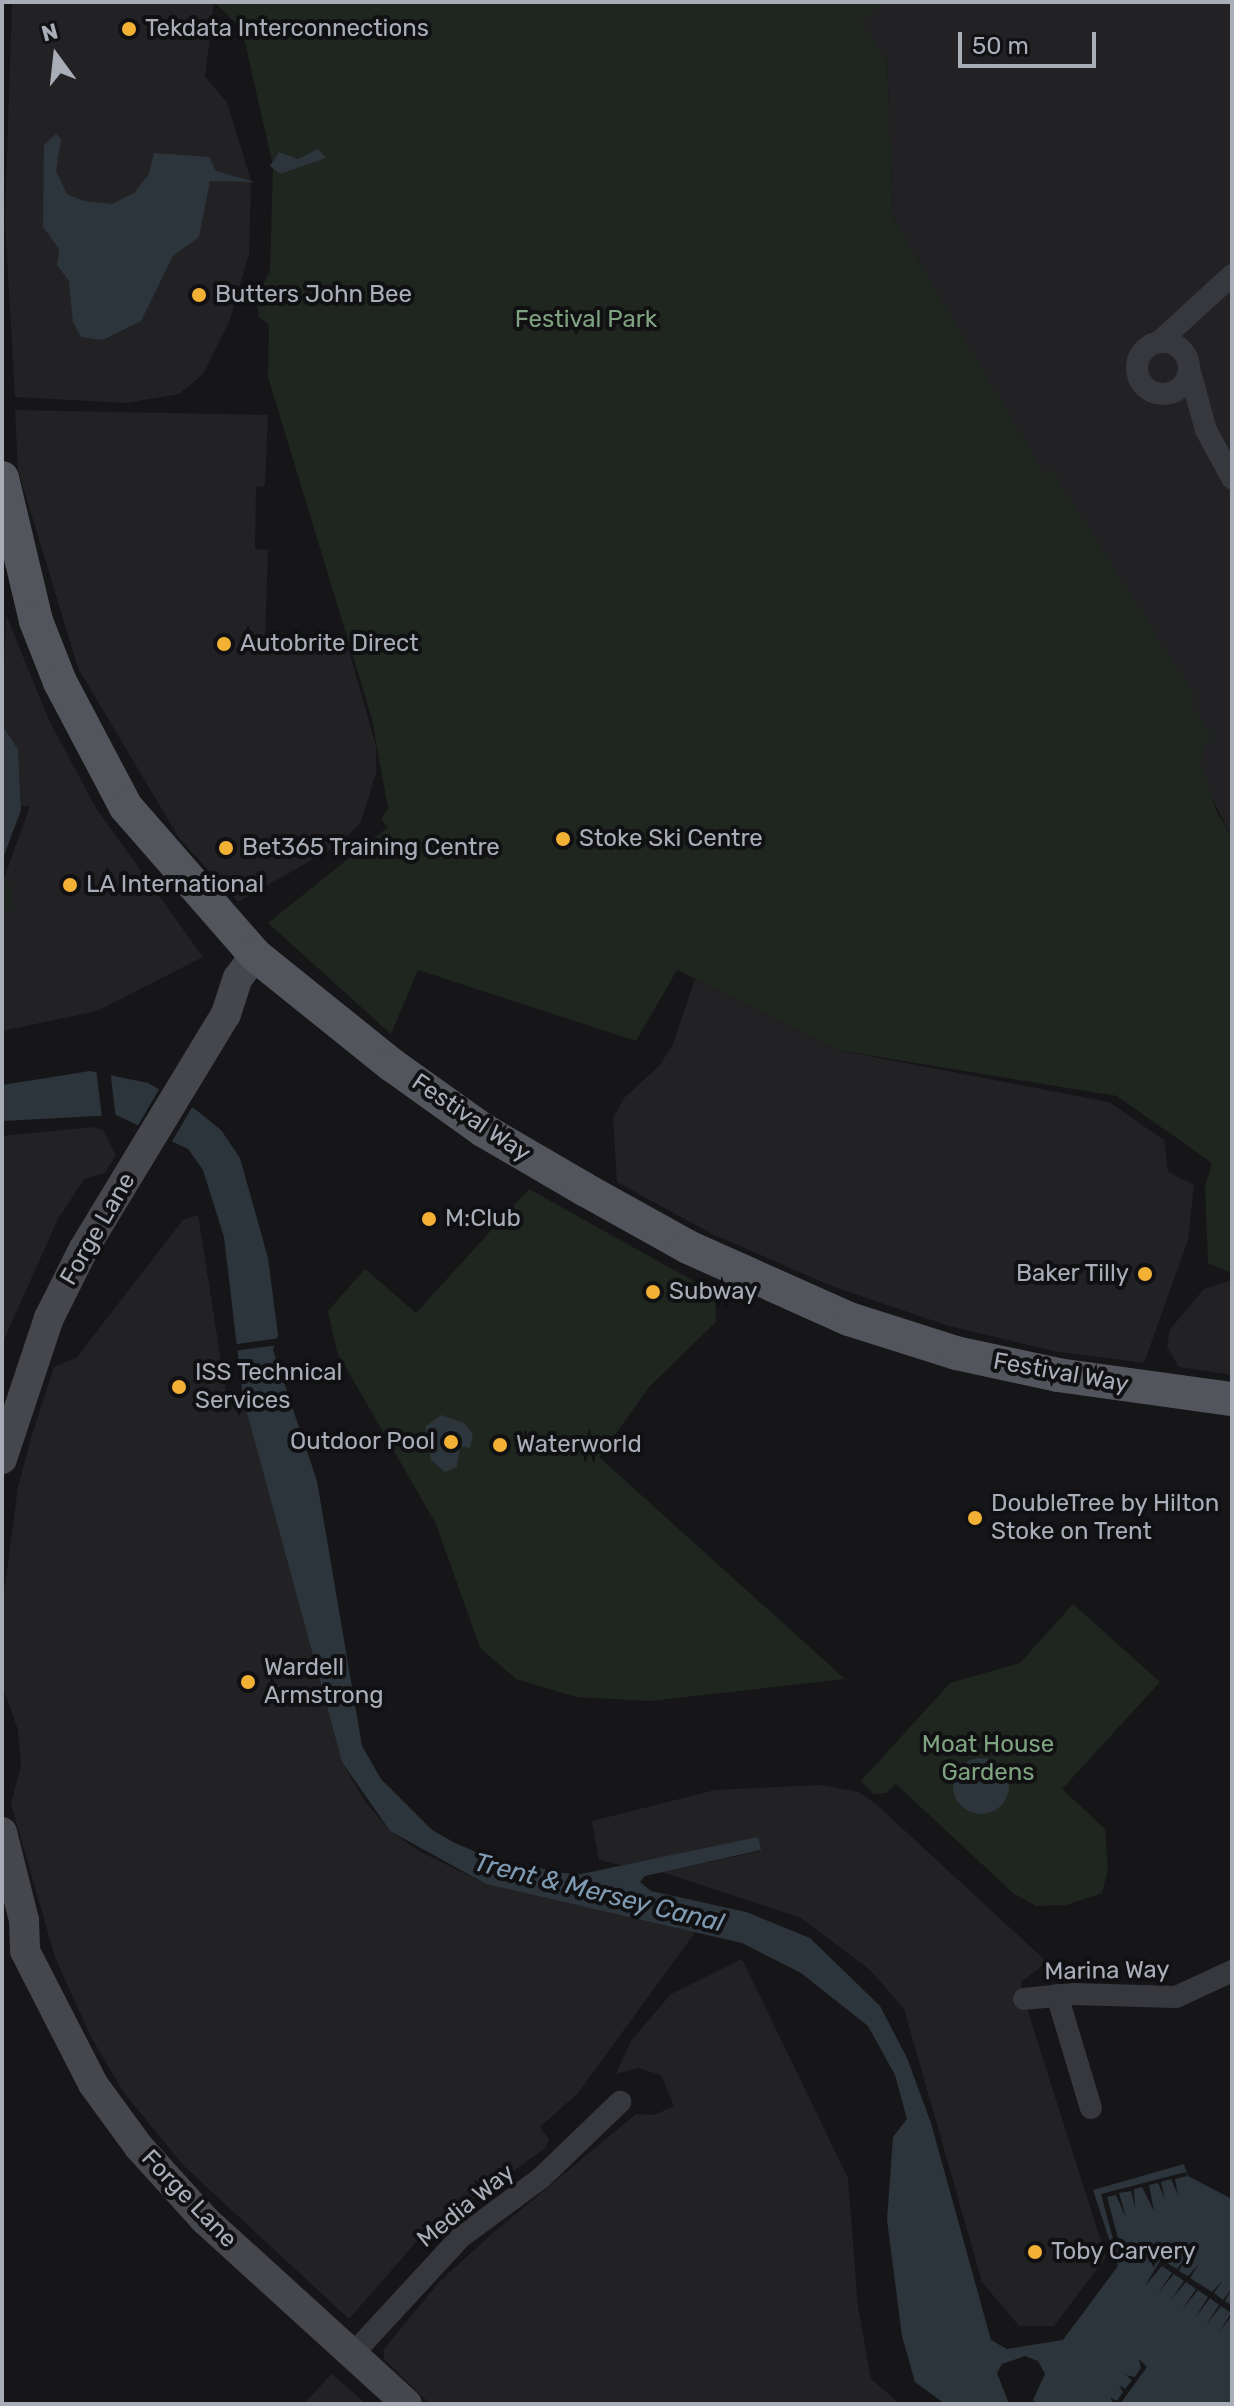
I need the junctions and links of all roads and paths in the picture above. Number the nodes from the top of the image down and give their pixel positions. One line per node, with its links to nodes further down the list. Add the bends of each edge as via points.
1 (1232, 275): 2 (street)
2 (1207, 301): 3 (street); 4 (street)
3 (1159, 342): 4 (street, via 1175,344); 5 (street, via 1140,355 1137,371 1144,386)
4 (1188, 363): 5 (street, via 1182,387); 6 (street)
5 (1166, 394): 6 (street)
6 (1206, 430): 8 (street)
7 (2, 478): 9 (main road, Festival Way, via 36,621 101,764 150,839)
8 (1232, 478)
9 (265, 964): 10 (main road, Festival Way, via 483,1130 758,1281 849,1319 956,1353 1058,1375); 11 (street, Forge Lane, via 226,1014 144,1148 49,1318)
10 (1232, 1399)
11 (2, 1459)
12 (2, 1832): 14 (street, Forge Lane, via 24,1920)
13 (2, 1922): 14 (street, Forge Lane)
14 (25, 1951): 20 (street, Forge Lane, via 93,2084 139,2147 205,2220)
15 (1228, 1982): 16 (street, Marina Way, via 1176,1997)
16 (1057, 1995): 17 (street, Marina Way); 19 (street)
17 (1024, 1999)
18 (620, 2102): 20 (street, Media Way, via 541,2178 461,2237)
19 (1091, 2108)
20 (351, 2356): 21 (street, Forge Lane)
21 (407, 2404)

